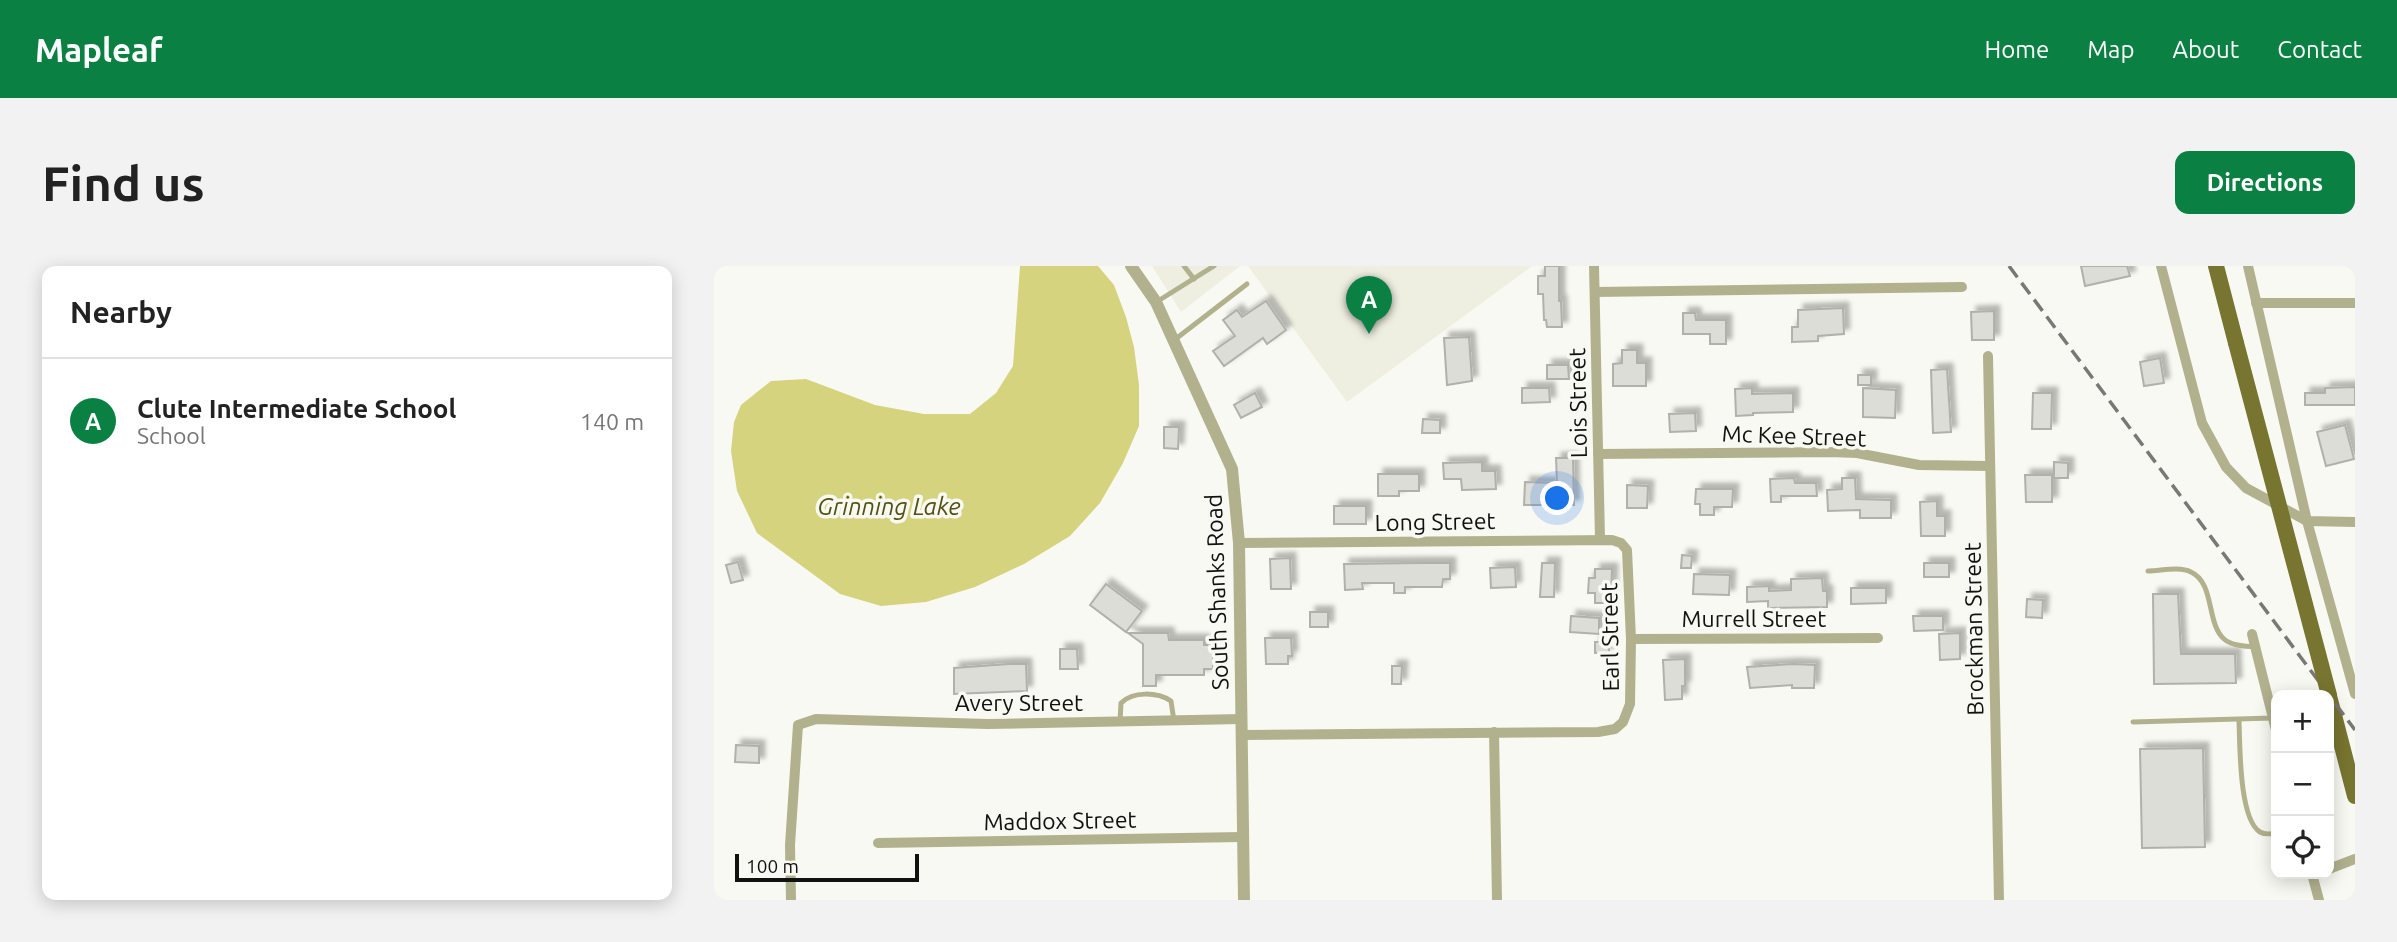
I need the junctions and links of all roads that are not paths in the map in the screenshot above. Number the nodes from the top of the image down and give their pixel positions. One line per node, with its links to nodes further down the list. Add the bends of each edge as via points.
1 (1131, 266): 12 (street, South Shanks Road)
2 (1184, 266): 8 (lane)
3 (1214, 266): 8 (lane)
4 (1594, 266): 11 (street, Lois Street)
5 (2161, 266): 19 (street, via 2202,423 2225,467 2246,488)
6 (2216, 266): 29 (main road, bridge)
7 (2248, 266): 13 (street)
8 (1194, 279): 12 (lane)
9 (1247, 284): 15 (lane)
10 (1962, 287): 11 (street)
11 (1595, 292): 17 (street, Lois Street)
12 (1156, 302): 15 (street, South Shanks Road)
13 (2256, 303): 14 (street); 19 (street)
14 (2355, 303)
15 (1173, 341): 22 (street, South Shanks Road, via 1232,470)
16 (1988, 356): 18 (street, Brockman Street)
17 (1598, 454): 18 (street, Mc Kee Street, via 1829,452 1919,465); 21 (street, Lois Street)
18 (1989, 466): 51 (street, Brockman Street)
19 (2307, 522): 20 (street); 30 (street)
20 (2355, 522)
21 (1600, 539): 22 (street, Long Street); 23 (street, Long Street, via 1621,543)
22 (1239, 543): 34 (street, South Shanks Road)
23 (1627, 550): 27 (street, Earl Street)
24 (2148, 571): 28 (lane, via 2192,572 2225,640)
25 (2252, 634): 28 (street)
26 (1878, 638): 27 (street, Murrell Street)
27 (1631, 639): 39 (street, Earl Street, via 1630,704 1615,729)
28 (2255, 647): 31 (street)
29 (2327, 690)
30 (2354, 694)
31 (2271, 710)
32 (2334, 715): 41 (main road)
33 (2271, 718): 36 (lane)
34 (1242, 719): 35 (street, Avery Street); 40 (street, South Shanks Road)
35 (1174, 721): 37 (street, Avery Street); 37 (lane, via 1171,701 1164,696 1137,695 1121,703)
36 (2239, 721): 38 (lane); 42 (lane, via 2250,822 2260,832)
37 (1120, 722): 48 (street, Avery Street, via 816,719 798,725)
38 (2133, 722)
39 (1494, 732): 40 (street); 50 (street)
40 (1242, 735): 43 (street, South Shanks Road)
41 (2355, 796)
42 (2271, 834)
43 (1242, 837): 44 (street, Maddox Street); 49 (street, South Shanks Road)
44 (878, 843)
45 (2355, 859): 46 (street)
46 (2334, 867)
47 (2315, 879): 52 (street)
48 (791, 900)
49 (1244, 900)
50 (1497, 900)
51 (1999, 900)
52 (2319, 900)

